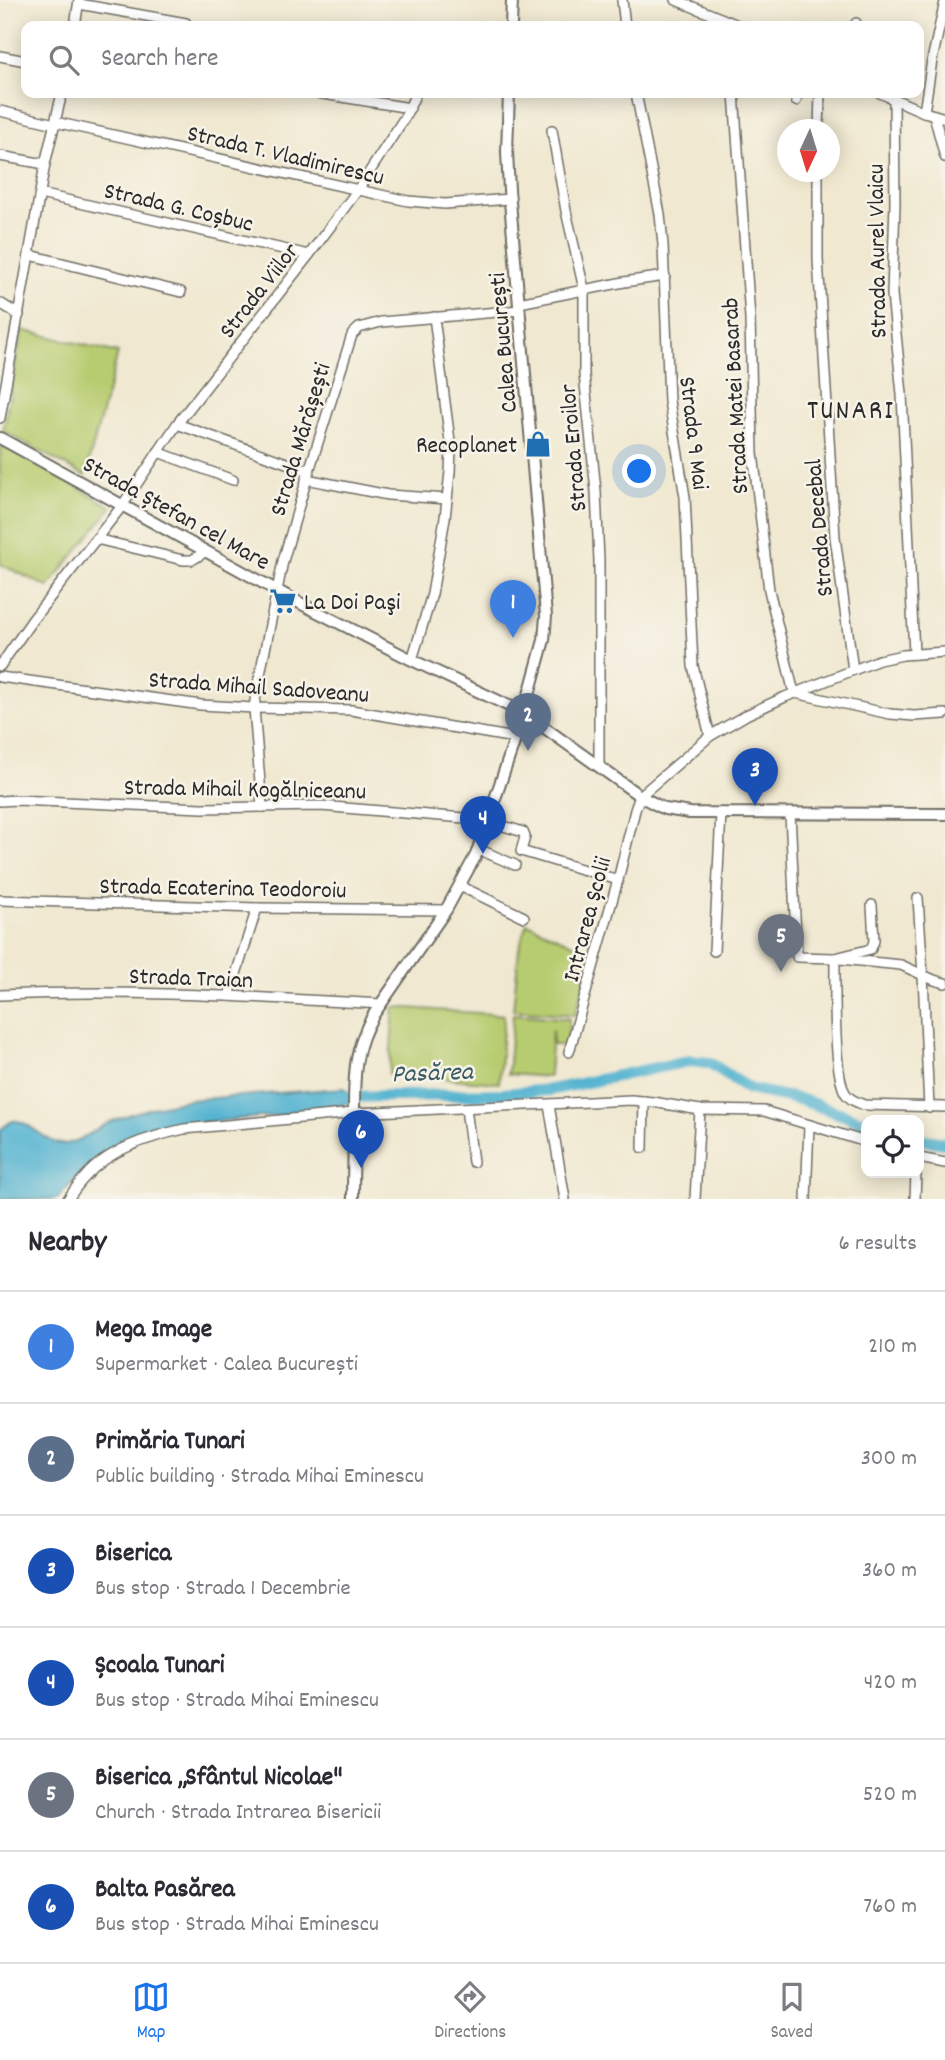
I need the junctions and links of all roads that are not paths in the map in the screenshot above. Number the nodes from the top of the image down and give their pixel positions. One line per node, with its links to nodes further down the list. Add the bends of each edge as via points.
1 (512, 0): 8 (main road)
2 (622, 0): 9 (street)
3 (677, 0): 10 (street)
4 (79, 2): 6 (street); 7 (street)
5 (945, 2): 23 (street)
6 (76, 21)
7 (176, 21)
8 (511, 21)
9 (624, 21)
10 (723, 21)
11 (0, 56): 12 (street)
12 (21, 60)
13 (61, 98): 26 (street)
14 (348, 98): 21 (street)
15 (414, 98): 21 (street, Strada Viilor)
16 (509, 98): 34 (main road, Calea București)
17 (637, 98): 37 (street, Strada 9 Mai, via 660,214)
18 (734, 98): 61 (street, Strada Matei Basarab, via 754,453 769,590)
19 (820, 98): 25 (street)
20 (894, 99): 23 (street); 56 (street, Strada Aurel Vlaicu, via 892,294 902,394)
21 (410, 108): 32 (street, Strada Viilor)
22 (0, 111): 26 (street, Strada T. Vladimirescu)
23 (929, 113): 24 (street); 29 (street)
24 (945, 118)
25 (819, 119)
26 (55, 123): 30 (street); 32 (street, Strada T. Vladimirescu)
27 (552, 130): 38 (street, Strada Eroilor)
28 (0, 156): 30 (street)
29 (945, 157)
30 (45, 164): 33 (street)
31 (818, 182): 59 (street, Strada Decebal, via 818,259 835,537)
32 (357, 191): 34 (street, Strada T. Vladimirescu, via 424,204); 36 (street, Strada Viilor)
33 (40, 194): 35 (street); 36 (street, Strada G. Coșbuc)
34 (510, 200): 41 (main road, Calea București)
35 (30, 255): 39 (street); 42 (street)
36 (309, 256): 45 (street, Strada Viilor)
37 (665, 276): 38 (street, Strada Mărășești); 65 (street, Strada 9 Mai, via 669,401 685,497 693,666)
38 (584, 289): 41 (street, Strada Mărășești); 67 (street, Strada Eroilor, via 584,374 599,548)
39 (181, 292)
40 (0, 303): 42 (street)
41 (520, 306): 43 (street, Strada Mărășești); 63 (main road, Calea București, via 547,622)
42 (19, 315): 44 (street)
43 (434, 317): 48 (street, Strada Mărășești, via 381,322 355,331 348,341); 50 (street, via 451,449)
44 (0, 418)
45 (177, 424): 47 (street, Strada Viilor); 48 (street)
46 (0, 440): 51 (main road, Strada Ștefan cel Mare)
47 (158, 452): 49 (street); 51 (street, Strada Viilor)
48 (308, 475): 50 (street, via 388,495); 54 (street, Strada Mărășești)
49 (233, 480)
50 (447, 499): 57 (street, via 432,594)
51 (122, 506): 52 (street, Strada Viilor); 53 (main road, Strada Ștefan cel Mare)
52 (96, 539): 53 (street, via 183,560); 58 (street, Strada Viilor)
53 (205, 552): 54 (main road, Strada Ștefan cel Mare)
54 (277, 591): 57 (main road, Strada Ștefan cel Mare); 62 (street, Strada Mărășești)
55 (945, 652): 56 (street)
56 (914, 653): 59 (street)
57 (412, 660): 63 (main road, Strada Ștefan cel Mare)
58 (0, 666)
59 (853, 670): 61 (street)
60 (0, 677): 62 (street, Strada Mihail Sadoveanu)
61 (795, 693): 64 (street, via 890,714); 65 (street)
62 (254, 708): 66 (street, Strada Mihail Sadoveanu, via 351,710); 70 (street, Strada Mărășești)
63 (524, 713): 66 (main road, Calea București); 67 (main road, Strada Ștefan cel Mare)
64 (945, 714)
65 (710, 736): 68 (street)
66 (515, 738): 74 (main road, Calea București)
67 (598, 766): 68 (main road, Strada Ștefan cel Mare)
68 (640, 796): 71 (main road, Strada Ștefan cel Mare, via 677,812); 77 (street, Intrarea Școlii)
69 (0, 801): 70 (street, Strada Mihail Kogălniceanu)
70 (262, 807): 74 (street, Strada Mihail Kogălniceanu, via 346,808)
71 (721, 813): 72 (main road, Strada Ștefan cel Mare); 85 (street)
72 (790, 813): 73 (main road, Strada Ștefan cel Mare); 86 (street, via 796,956)
73 (945, 814)
74 (488, 821): 75 (main road, Calea București); 77 (street, Strada Mihail Kogălniceanu, via 523,832 520,851)
75 (478, 849): 76 (street); 78 (main road, Calea București)
76 (515, 865)
77 (618, 880): 92 (street, Intrarea Școlii)
78 (460, 886): 83 (main road, Calea București); 84 (street)
79 (918, 898): 87 (street)
80 (0, 900): 82 (street, Strada Ecaterina Teodoroiu)
81 (872, 905): 86 (street, via 871,949)
82 (257, 908): 83 (street, Strada Ecaterina Teodoroiu); 90 (street)
83 (446, 910): 91 (main road, Calea București)
84 (524, 917)
85 (714, 951)
86 (835, 958): 87 (street, via 901,965); 97 (street, via 836,1031 846,1095 864,1105)
87 (923, 975): 88 (street); 97 (street)
88 (945, 983)
89 (0, 995): 90 (street, Strada Traian)
90 (229, 996): 91 (street, Strada Traian)
91 (381, 1004): 98 (main road, Calea București, via 359,1046)
92 (569, 1052)
93 (645, 1101): 94 (street); 99 (street); 102 (street)
94 (549, 1105): 96 (street); 109 (street)
95 (945, 1107): 97 (street)
96 (466, 1108): 98 (street); 104 (street)
97 (929, 1108)
98 (354, 1110): 107 (street, via 159,1135 107,1158); 108 (main road, Calea București)
99 (700, 1110): 100 (street, via 764,1111); 110 (street)
100 (809, 1125): 101 (street); 111 (street)
101 (861, 1141)
102 (643, 1148)
103 (924, 1159): 105 (street)
104 (474, 1162)
105 (945, 1163)
106 (916, 1178): 112 (street)
107 (68, 1199)
108 (353, 1199)
109 (565, 1199)
110 (695, 1199)
111 (806, 1199)
112 (915, 1199)

